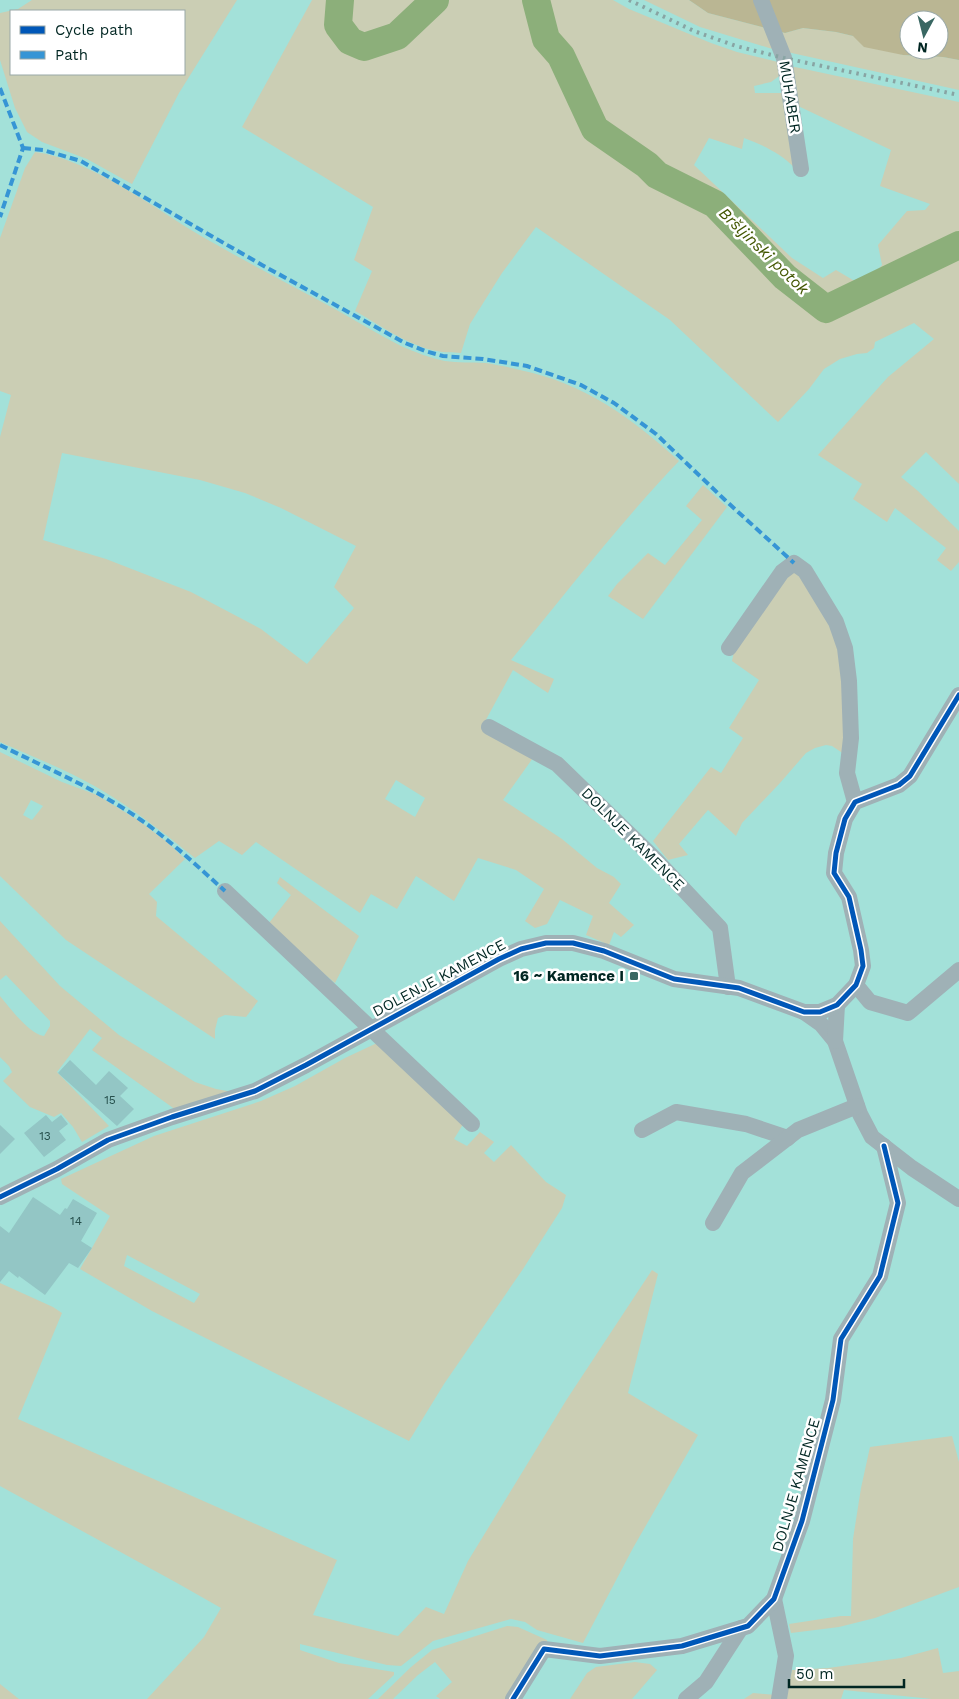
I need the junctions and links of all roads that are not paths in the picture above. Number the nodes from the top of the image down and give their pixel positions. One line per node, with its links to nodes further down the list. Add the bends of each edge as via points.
1 (761, 0): 2 (street, MUHABER, via 784,58)
2 (801, 169)
3 (729, 648): 6 (street, via 782,572 794,563 805,571 836,622 846,648 851,738 847,773)
4 (959, 695): 6 (street, via 910,776 900,785)
5 (488, 727): 10 (street, DOLNJE KAMENCE, via 557,764 655,859 720,928)
6 (855, 802): 9 (street, DOLENJE KAMENCE, via 845,819 834,872 849,897 861,950 863,966)
7 (225, 891): 13 (street)
8 (959, 970): 9 (street, via 908,1013 870,1002)
9 (856, 985): 11 (street, DOLENJE KAMENCE)
10 (728, 987): 12 (street, DOLENJE KAMENCE, via 740,988); 13 (street, DOLENJE KAMENCE, via 674,979 573,942 546,943 499,959)
11 (837, 1005): 12 (street, DOLENJE KAMENCE, via 820,1012); 14 (street)
12 (804, 1012): 14 (street, via 821,1024)
13 (371, 1029): 16 (street); 21 (street, DOLENJE KAMENCE, via 254,1091 108,1140)
14 (835, 1041): 15 (street)
15 (857, 1106): 18 (street, via 798,1130); 19 (street, via 872,1137)
16 (472, 1124)
17 (642, 1130): 18 (street, via 676,1112 746,1124)
18 (788, 1138): 22 (street, via 742,1173)
19 (884, 1146): 20 (street, via 912,1168); 23 (street, DOLNJE KAMENCE, via 898,1203 880,1276 841,1339 833,1400 802,1521)
20 (957, 1195)
21 (0, 1197)
22 (713, 1223)
23 (774, 1599): 24 (street, DOLNJE KAMENCE, via 748,1626); 27 (street, via 786,1656)
24 (741, 1628): 25 (street, DOLNJE KAMENCE, via 682,1646 600,1656 544,1649); 26 (street, via 706,1682)
25 (513, 1699)
26 (686, 1699)
27 (780, 1699)

